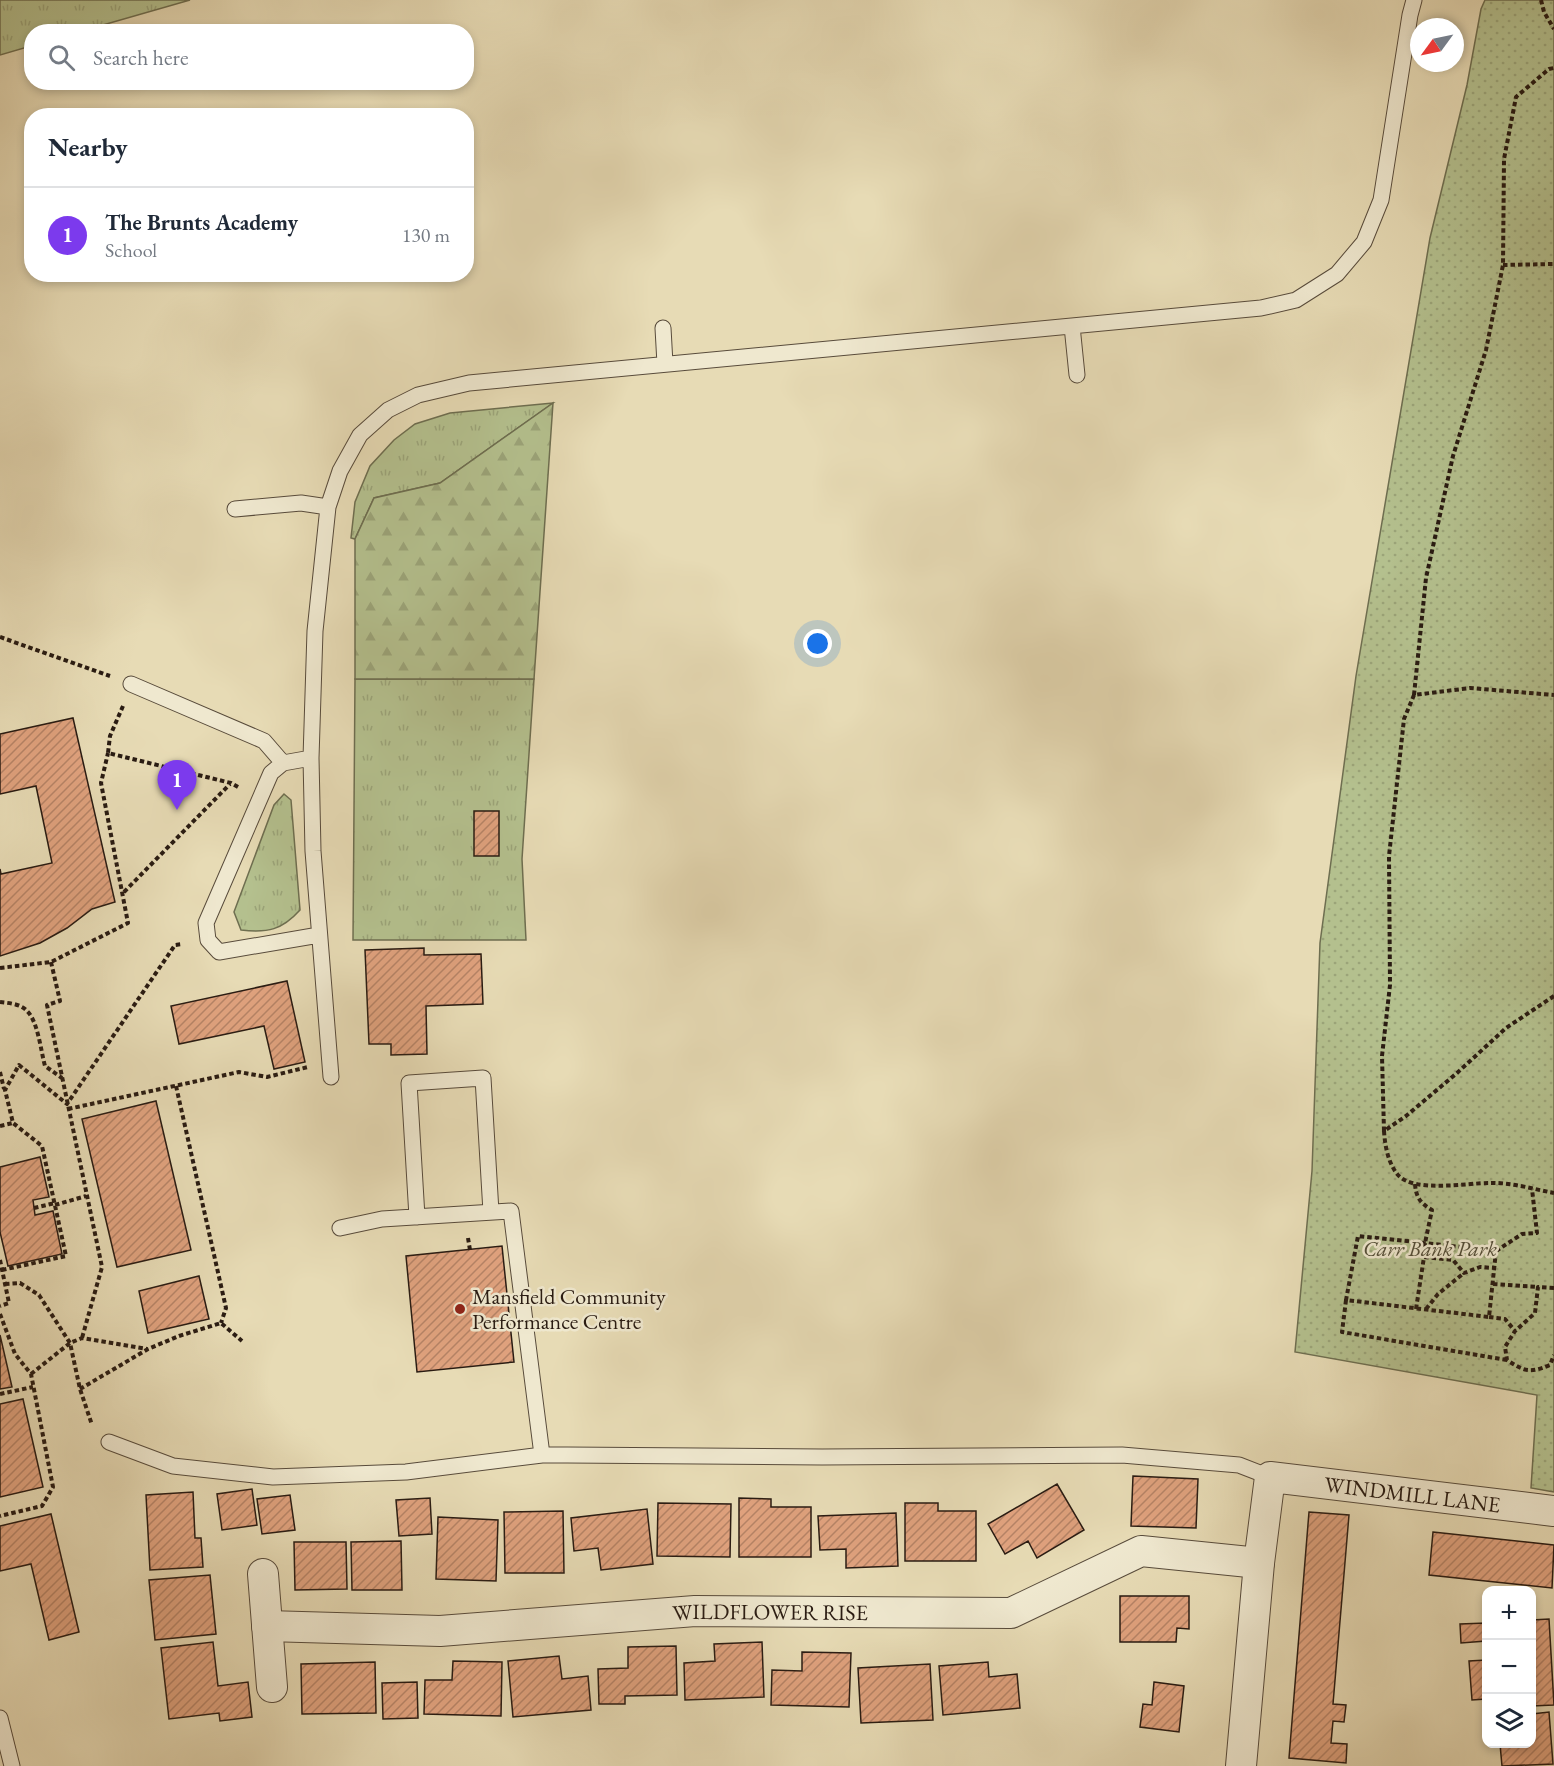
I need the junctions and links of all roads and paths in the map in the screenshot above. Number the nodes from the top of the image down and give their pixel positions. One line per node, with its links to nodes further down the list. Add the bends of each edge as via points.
1 (1414, 0): 7 (lane, via 1381,200 1364,242 1337,274 1296,300 1261,308)
2 (1541, 0): 3 (path)
3 (1554, 29)
4 (1554, 68): 6 (path, via 1516,97 1504,159)
5 (1554, 264): 6 (path)
6 (1503, 265): 16 (path, via 1486,350 1453,456 1426,578)
7 (1072, 326): 9 (lane); 10 (lane)
8 (663, 328): 9 (lane)
9 (665, 364): 11 (lane, via 469,383 418,394 388,410 360,435 340,471)
10 (1077, 375)
11 (328, 507): 12 (lane, via 301,503); 18 (lane, via 315,631)
12 (235, 509)
13 (0, 637): 14 (path)
14 (131, 684): 17 (path, via 110,736); 19 (lane, via 264,741)
15 (1554, 695): 16 (path, via 1470,688)
16 (1414, 696): 37 (path, via 1404,719 1389,856 1390,985 1382,1056)
17 (108, 753): 20 (path); 22 (path, via 101,783)
18 (311, 758): 19 (lane); 23 (lane)
19 (283, 763): 23 (lane, via 271,773 206,924 208,940 219,952)
20 (231, 783): 21 (path); 22 (path)
21 (245, 790)
22 (124, 893): 25 (path, via 128,922)
23 (320, 935): 29 (lane)
24 (183, 944): 34 (path, via 175,945)
25 (51, 962): 26 (path); 31 (path, via 60,1001 47,1005)
26 (0, 968)
27 (1554, 996): 37 (path, via 1506,1028)
28 (0, 1002): 31 (path, via 26,1009 33,1018 45,1066)
29 (331, 1070): 32 (path, via 267,1077 238,1072)
30 (0, 1072): 33 (path)
31 (62, 1078): 34 (path)
32 (176, 1086): 34 (path); 66 (path, via 226,1308)
33 (5, 1090): 34 (path, via 19,1065); 35 (path)
34 (68, 1106): 41 (path)
35 (13, 1123): 36 (path); 42 (path, via 42,1146)
36 (0, 1126)
37 (1384, 1131): 38 (path, via 1386,1152 1399,1176)
38 (1415, 1184): 39 (path, via 1491,1183); 48 (path, via 1416,1196 1432,1210)
39 (1532, 1189): 40 (path); 50 (path, via 1537,1233 1522,1234)
40 (1554, 1193)
41 (86, 1196): 42 (path); 68 (path, via 102,1267)
42 (55, 1204): 43 (path); 54 (path, via 66,1256)
43 (34, 1208)
44 (491, 1212): 45 (lane); 45 (lane, via 483,1078 419,1082 409,1083); 79 (lane, via 512,1211)
45 (417, 1217): 46 (lane)
46 (340, 1228)
47 (468, 1236): 49 (path)
48 (1425, 1243): 50 (path); 51 (path); 60 (path, via 1358,1236)
49 (470, 1250)
50 (1496, 1251): 53 (path)
51 (1424, 1257): 55 (path, via 1453,1260); 62 (path)
52 (0, 1260): 54 (path)
53 (1494, 1268): 55 (path, via 1479,1267); 57 (path)
54 (2, 1270): 56 (path)
55 (1464, 1273): 63 (path)
56 (5, 1284): 61 (path, via 9,1303); 70 (path, via 21,1283 39,1295)
57 (1492, 1284): 58 (path); 65 (path)
58 (1538, 1287): 59 (path); 67 (path, via 1534,1313)
59 (1554, 1288)
60 (1346, 1300): 62 (path); 73 (path, via 1342,1332)
61 (0, 1306)
62 (1416, 1309): 63 (path)
63 (1425, 1310): 65 (path)
64 (0, 1314): 74 (path, via 15,1354)
65 (1489, 1317): 67 (path, via 1505,1319)
66 (221, 1323): 69 (path); 71 (path)
67 (1515, 1331): 73 (path, via 1505,1347)
68 (82, 1338): 70 (path); 71 (path)
69 (243, 1341)
70 (70, 1343): 74 (path); 76 (path)
71 (148, 1349): 76 (path)
72 (1554, 1355): 73 (path, via 1550,1365 1536,1371 1519,1368)
73 (1507, 1360)
74 (31, 1374): 75 (path)
75 (33, 1387): 77 (path); 82 (path, via 53,1487 42,1506)
76 (80, 1389): 78 (path, via 93,1427)
77 (0, 1394)
78 (109, 1442): 79 (lane, via 173,1466 273,1477 406,1472)
79 (542, 1455): 80 (lane, via 1122,1455 1239,1465)
80 (1270, 1477): 81 (street, WINDMILL LANE); 83 (street)
81 (1554, 1511)
82 (0, 1516)
83 (1259, 1563): 85 (street, WILDFLOWER RISE, via 1141,1551 1011,1613 695,1611 440,1631); 89 (street)
84 (263, 1574): 85 (street)
85 (267, 1626): 86 (street)
86 (272, 1687)
87 (0, 1718): 88 (lane)
88 (12, 1766)
89 (1241, 1766)

